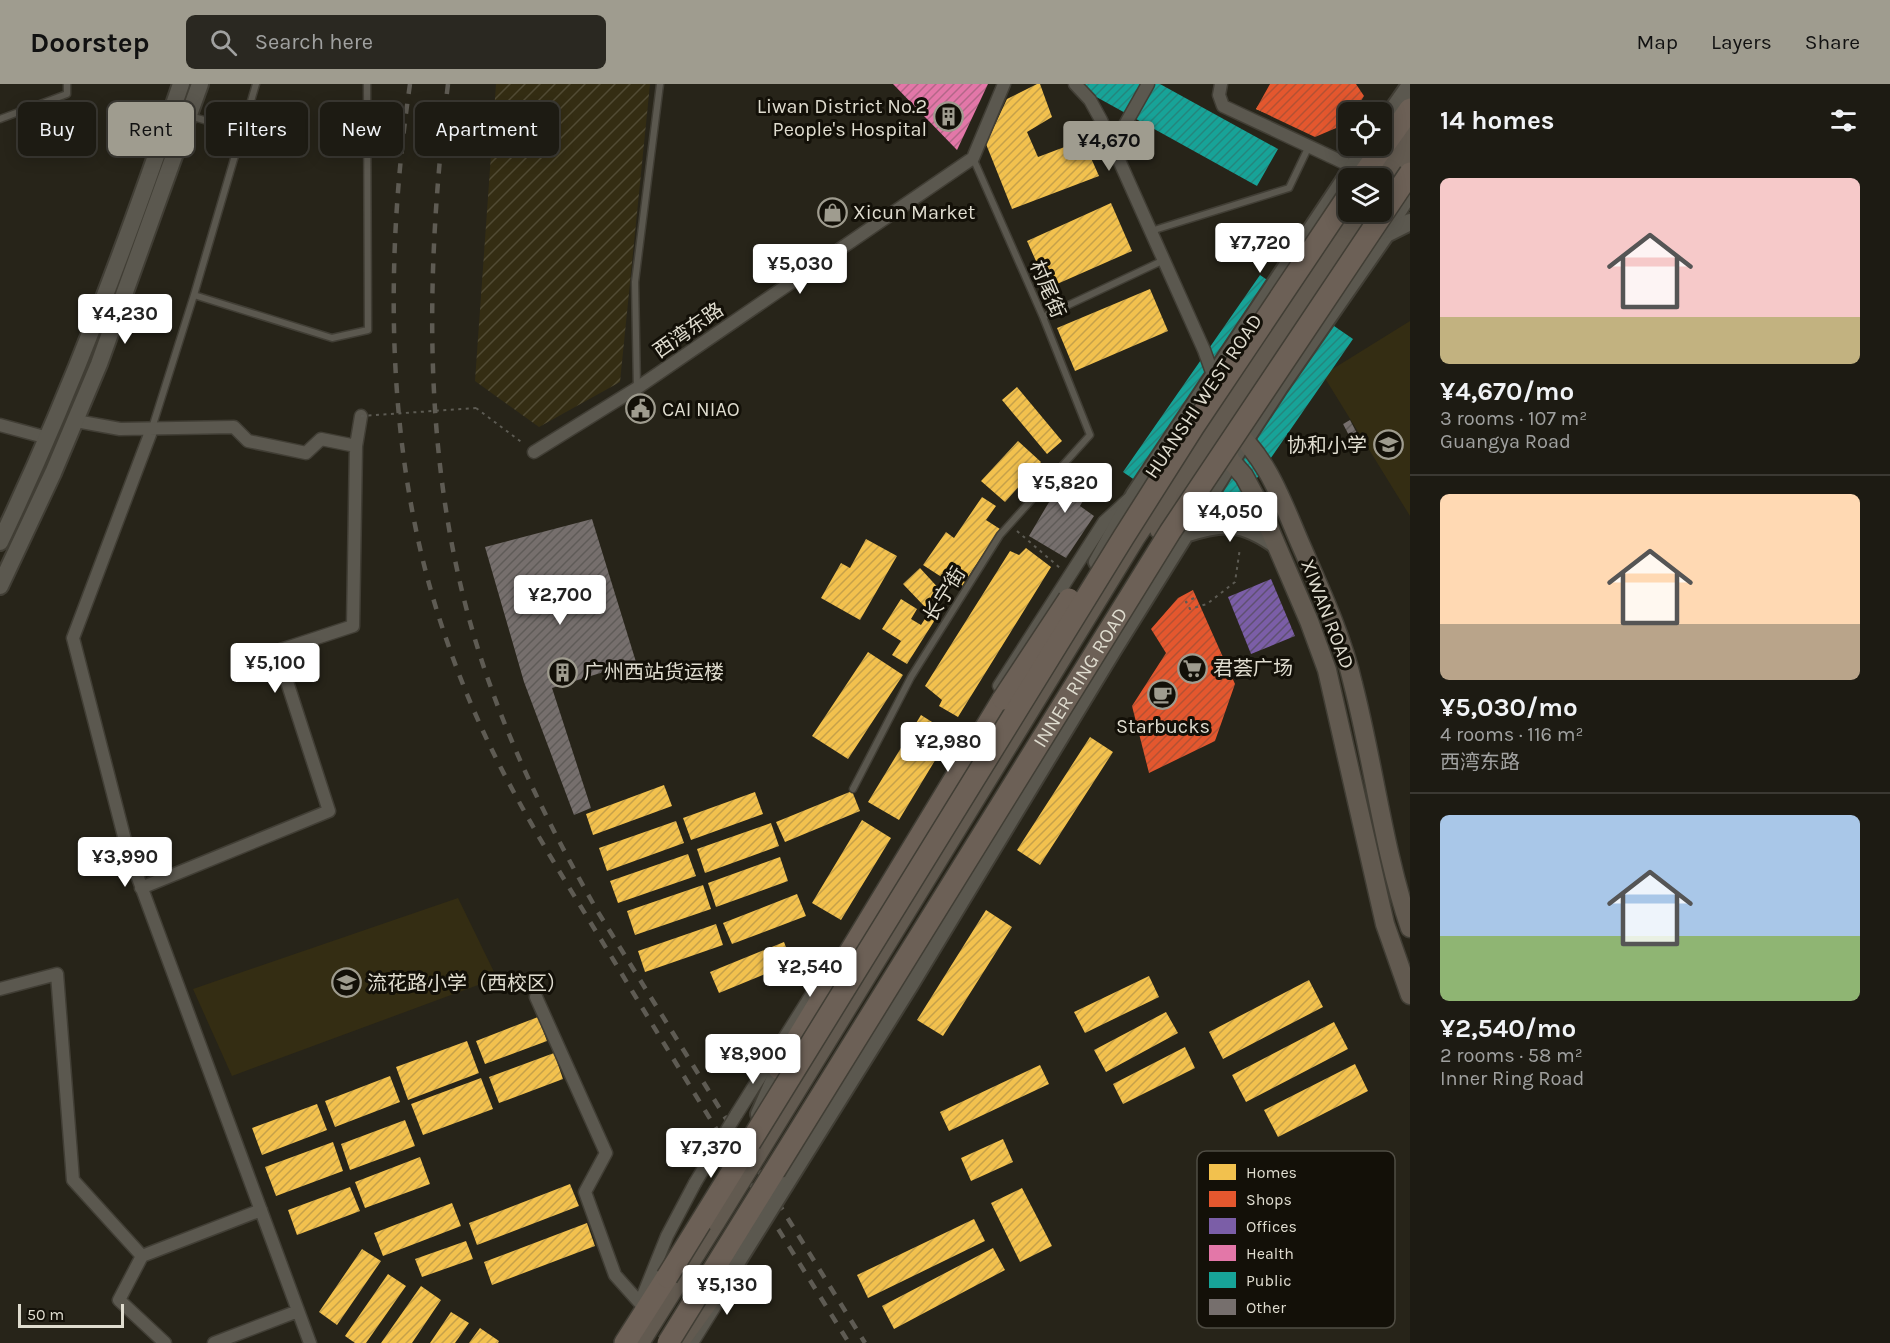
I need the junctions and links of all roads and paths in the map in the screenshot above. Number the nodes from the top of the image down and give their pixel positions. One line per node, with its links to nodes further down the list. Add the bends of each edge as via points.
1 (67, 84): 16 (lane, via 67,94)
2 (182, 84): 52 (main road, via 103,302)
3 (200, 84): 12 (main road)
4 (256, 84): 13 (lane)
5 (367, 84): 39 (lane, via 368,330 332,338)
6 (660, 84): 43 (lane, via 635,282)
7 (1004, 84): 23 (street)
8 (1075, 84): 18 (street, via 1090,100)
9 (1148, 84): 18 (street)
10 (1221, 84): 19 (street, via 1222,106)
11 (1410, 85): 15 (main road)
12 (194, 102)
13 (251, 102)
14 (1410, 109): 25 (highway)
15 (1392, 111)
16 (0, 119)
17 (1410, 129): 26 (main road)
18 (1113, 146): 35 (street)
19 (1309, 146): 24 (street); 35 (lane, via 1289,188)
20 (1410, 153): 28 (main road)
21 (175, 156): 46 (main road)
22 (234, 156): 39 (lane)
23 (973, 158): 40 (lane, 村尾街); 43 (street, 西湾东路)
24 (1350, 168)
25 (1360, 168)
26 (1383, 168)
27 (1410, 173): 50 (highway, INNER RING ROAD, bridge)
28 (1392, 180)
29 (1410, 197): 36 (street); 50 (highway, bridge)
30 (1338, 199): 42 (main road)
31 (1338, 210): 47 (highway, INNER RING ROAD, bridge)
32 (1348, 222): 41 (main road, HUANSHI WEST ROAD)
33 (1364, 222): 37 (main road, HUANSHI WEST ROAD)
34 (1410, 222): 36 (main road)
35 (1151, 231): 38 (street)
36 (1386, 234): 37 (main road); 44 (main road)
37 (1342, 254): 41 (main road, HUANSHI WEST ROAD)
38 (1164, 260): 40 (lane); 42 (street)
39 (194, 295): 49 (lane)
40 (1043, 318): 51 (lane, 村尾街)
41 (1253, 372): 44 (main road); 50 (main road, HUANSHI WEST ROAD)
42 (1213, 375): 47 (main road); 50 (main road)
43 (638, 388): 55 (street, 西湾东路)
44 (1279, 388): 53 (main road)
45 (361, 416): 54 (street); 55 (path, bridge, via 476,408)
46 (76, 421): 49 (street, via 120,429); 64 (main road)
47 (1188, 423): 50 (main road); 57 (main road); 78 (highway, bridge, via 1023,668); 99 (highway, INNER RING ROAD, bridge)
48 (0, 425): 52 (street)
49 (152, 429): 54 (street, via 234,427 248,441 306,453 321,439); 71 (street, via 73,638 126,848)
50 (1228, 433): 53 (main road, XIWAN ROAD); 53 (main road); 56 (main road, HUANSHI WEST ROAD); 56 (main road, HUANSHI WEST ROAD, via 1188,459); 59 (main road); 61 (main road, XIWAN ROAD); 94 (highway, INNER RING ROAD, bridge)
51 (1090, 435): 58 (lane, 长宁街)
52 (48, 438): 60 (main road)
53 (1245, 440): 72 (main road, XIWAN ROAD, via 1277,488 1347,663)
54 (356, 446): 71 (street, via 353,626 277,651 329,811)
55 (534, 452)
56 (1177, 478): 57 (main road); 67 (main road, HUANSHI WEST ROAD); 68 (main road, HUANSHI WEST ROAD)
57 (1134, 495): 63 (street, via 1104,522); 66 (main road)
58 (1010, 525): 63 (path); 70 (lane, 长宁街, via 911,677)
59 (1185, 534): 61 (main road, via 1214,526 1240,527 1258,532); 69 (main road)
60 (0, 542)
61 (1277, 546): 76 (main road, XIWAN ROAD, via 1327,670 1384,924)
62 (1240, 548): 65 (path, via 1235,582 1208,604 1190,609 1186,602)
63 (1069, 575): 79 (street)
64 (0, 586)
65 (1194, 598)
66 (1021, 685): 68 (street); 80 (main road)
67 (1057, 697): 69 (street); 73 (main road, HUANSHI WEST ROAD)
68 (1038, 698): 84 (main road, HUANSHI WEST ROAD)
69 (1077, 710): 74 (main road)
70 (853, 789)
71 (141, 888): 86 (street)
72 (1410, 928)
73 (889, 973): 74 (street); 81 (main road, HUANSHI WEST ROAD)
74 (910, 985): 83 (main road)
75 (0, 989): 89 (street, via 57,974 73,1180)
76 (1410, 995)
77 (536, 997): 92 (street, via 606,1153 585,1192 615,1275)
78 (779, 1069): 79 (street, via 757,1099); 80 (main road)
79 (736, 1115): 92 (street, bridge, via 667,1236)
80 (758, 1115): 82 (main road)
81 (789, 1133): 83 (street); 94 (main road, HUANSHI WEST ROAD)
82 (742, 1140): 85 (main road, bridge); 87 (main road)
83 (810, 1144): 90 (main road, bridge)
84 (756, 1156): 85 (main road, bridge); 88 (main road, HUANSHI WEST ROAD, bridge)
85 (728, 1182): 87 (main road, bridge); 88 (main road, bridge)
86 (261, 1210): 89 (street); 93 (street)
87 (698, 1211): 92 (main road)
88 (714, 1227): 100 (main road, HUANSHI WEST ROAD)
89 (142, 1256): 95 (street, via 119,1300)
90 (730, 1273): 91 (main road); 101 (street)
91 (713, 1296): 94 (main road)
92 (640, 1303): 98 (main road)
93 (298, 1311): 96 (street); 97 (street)
94 (667, 1342)
95 (165, 1343)
96 (214, 1343)
97 (310, 1343)
98 (614, 1343)
99 (625, 1343)
100 (640, 1343)
101 (692, 1343)

